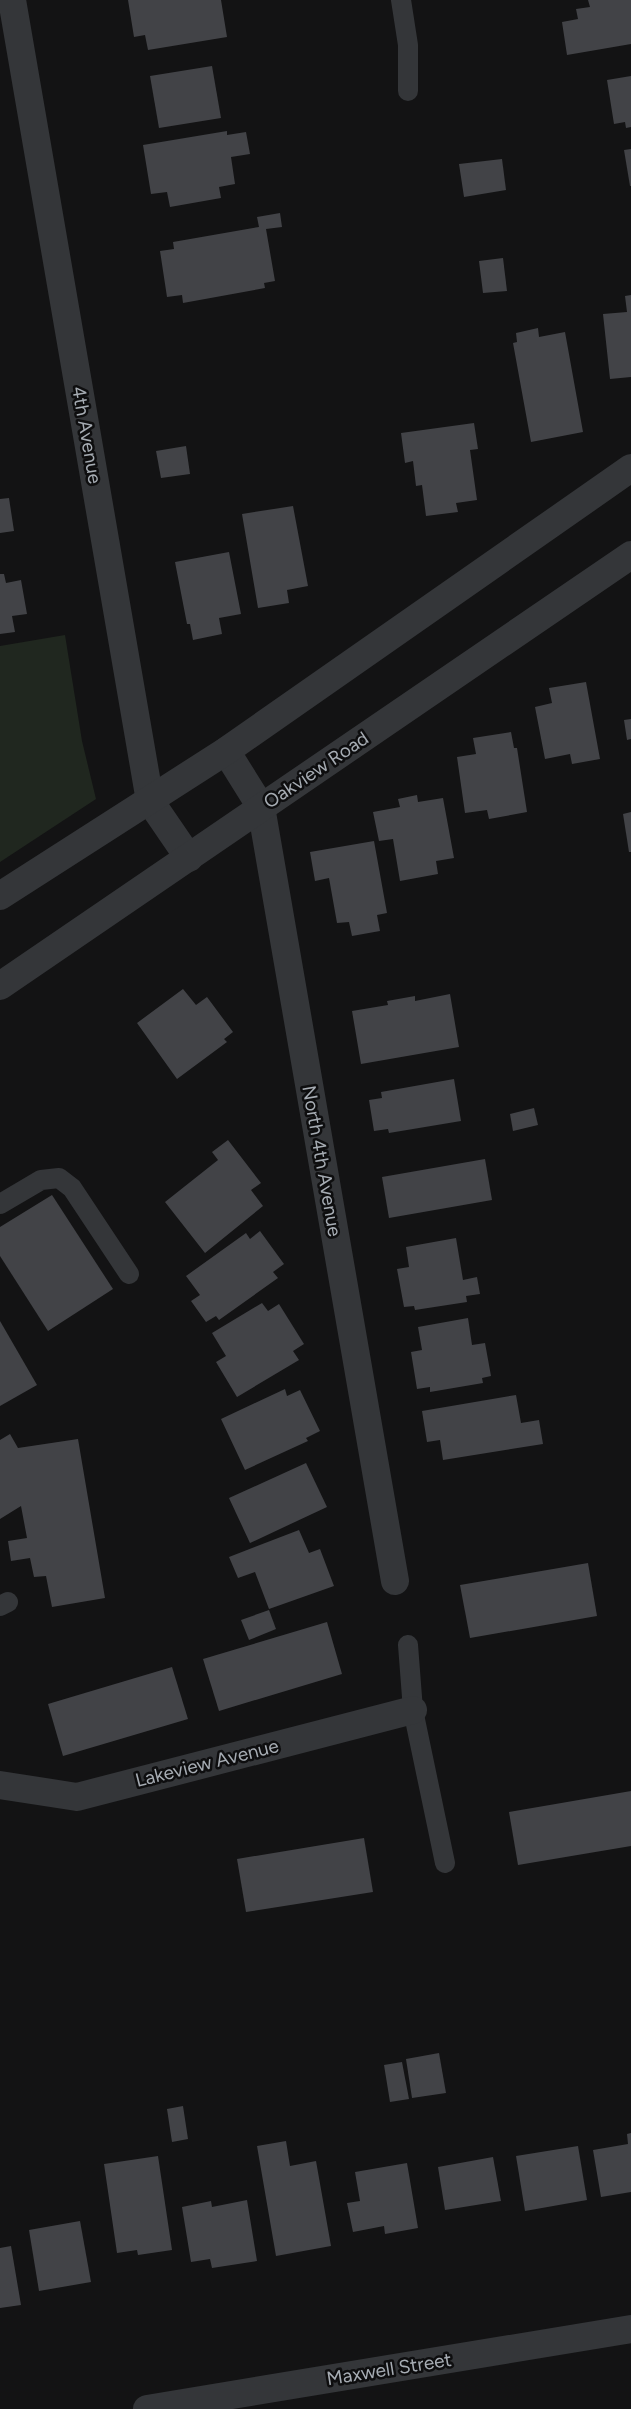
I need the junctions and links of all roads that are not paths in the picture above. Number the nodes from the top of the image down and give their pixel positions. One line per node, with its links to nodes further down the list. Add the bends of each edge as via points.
1 (12, 0): 7 (street, 4th Avenue)
2 (401, 0): 3 (lane, via 408,45)
3 (408, 91)
4 (631, 468): 6 (street)
5 (631, 555): 8 (street, Oakview Road)
6 (226, 751): 7 (street); 8 (street, North 4th Avenue)
7 (150, 801): 9 (street, 4th Avenue); 10 (street)
8 (261, 808): 9 (street, Oakview Road); 14 (street, North 4th Avenue)
9 (189, 858): 11 (street, Oakview Road)
10 (0, 896)
11 (0, 986)
12 (0, 1204): 13 (lane, via 40,1180 59,1178 72,1188)
13 (129, 1274)
14 (395, 1581)
15 (408, 1645): 16 (lane)
16 (413, 1710): 17 (street, Lakeview Avenue, via 77,1797); 18 (lane)
17 (0, 1785)
18 (445, 1863)
19 (631, 2329): 20 (street, Maxwell Street)
20 (147, 2409)

